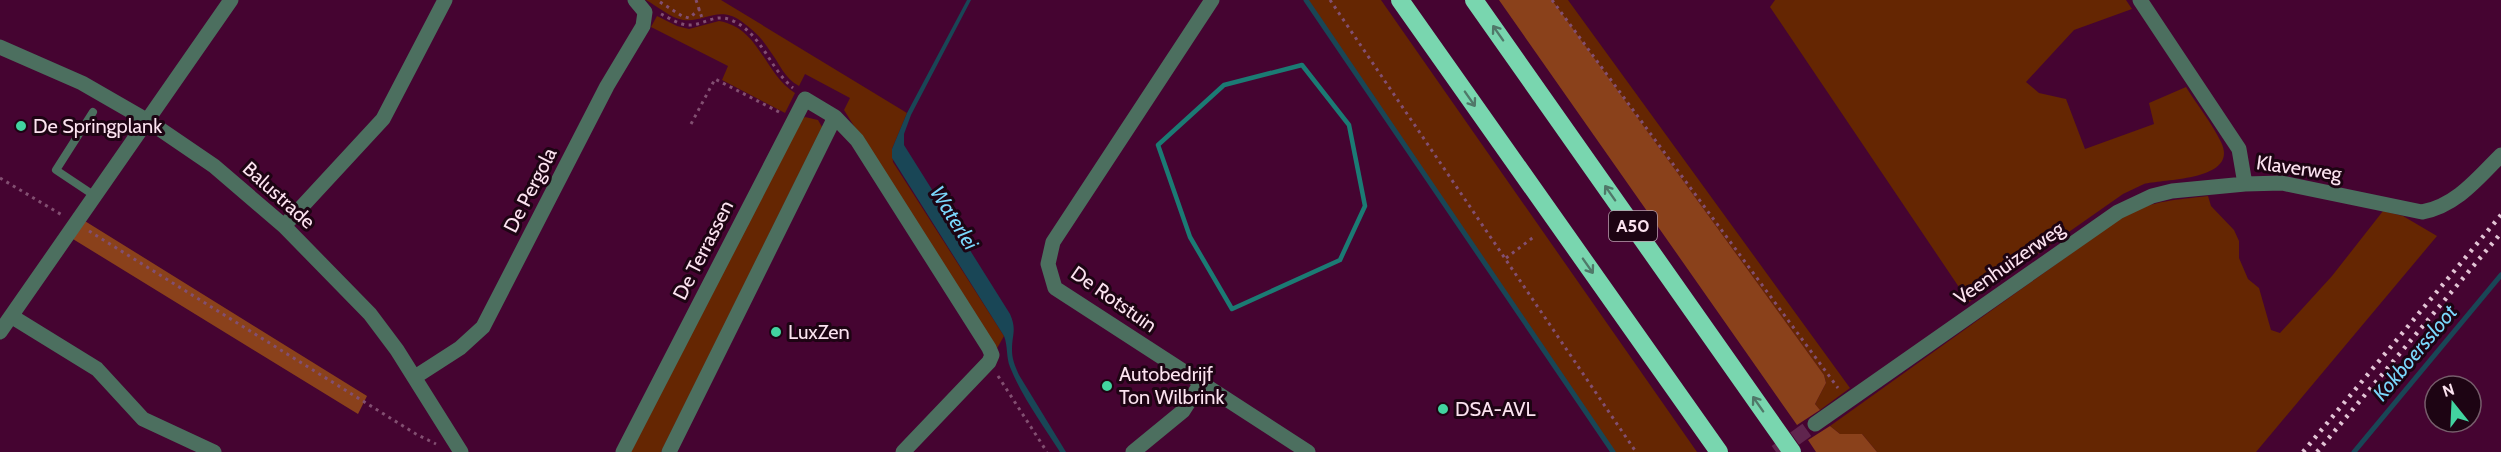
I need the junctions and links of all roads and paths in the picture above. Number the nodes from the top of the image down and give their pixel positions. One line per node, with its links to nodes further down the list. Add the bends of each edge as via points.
1 (231, 0): 18 (street)
2 (445, 0): 25 (street, via 383,119)
3 (696, 0): 11 (path)
4 (1212, 0): 32 (street, De Rotstuin, via 1053,242 1048,264 1055,288)
5 (1330, 0): 27 (path)
6 (1400, 0): 45 (highway, one-way to 45)
7 (1474, 0): 46 (highway, A50, one-way to 7)
8 (1552, 0): 33 (path)
9 (2140, 0): 22 (street, Klaverweg, via 2239,149)
10 (645, 4): 11 (path, via 689,18); 12 (path, via 686,25); 31 (street, De Pergola, via 643,26 606,86 483,327 460,348)
11 (700, 9): 12 (path)
12 (703, 21): 14 (path, via 725,18 747,29 784,79)
13 (0, 47): 18 (street, Balustrade, via 82,83)
14 (805, 99): 16 (street); 17 (street, De Terrassen)
15 (93, 112): 23 (lane, via 56,170)
16 (835, 117): 30 (street, via 857,140 989,348); 39 (street)
17 (794, 119): 19 (path, via 715,79); 38 (street, De Terrassen)
18 (148, 121): 23 (street); 25 (street, Balustrade, via 214,166)
19 (691, 124)
20 (2501, 154): 22 (street, Klaverweg, via 2454,200 2421,212 2307,186)
21 (0, 178): 24 (path)
22 (2245, 184): 33 (street, Veenhuizerweg, via 2172,191 2133,204)
23 (95, 196): 24 (street)
24 (76, 224): 28 (street); 35 (path)
25 (284, 226): 31 (street, Balustrade, via 370,314)
26 (1535, 236): 27 (path)
27 (1506, 258): 44 (path)
28 (11, 316): 29 (street); 36 (street, via 97,369 143,419)
29 (0, 332)
30 (989, 362): 40 (street); 41 (path)
31 (415, 377): 37 (street, Balustrade)
32 (1201, 382): 42 (street, via 1183,411); 43 (street, De Rotstuin)
33 (1848, 401): 34 (street, Veenhuizerweg)
34 (1815, 424)
35 (442, 448)
36 (214, 452)
37 (461, 452)
38 (622, 452)
39 (669, 452)
40 (903, 452)
41 (1047, 452)
42 (1133, 452)
43 (1308, 452)
44 (1636, 452)
45 (1719, 452)
46 (1792, 452)

